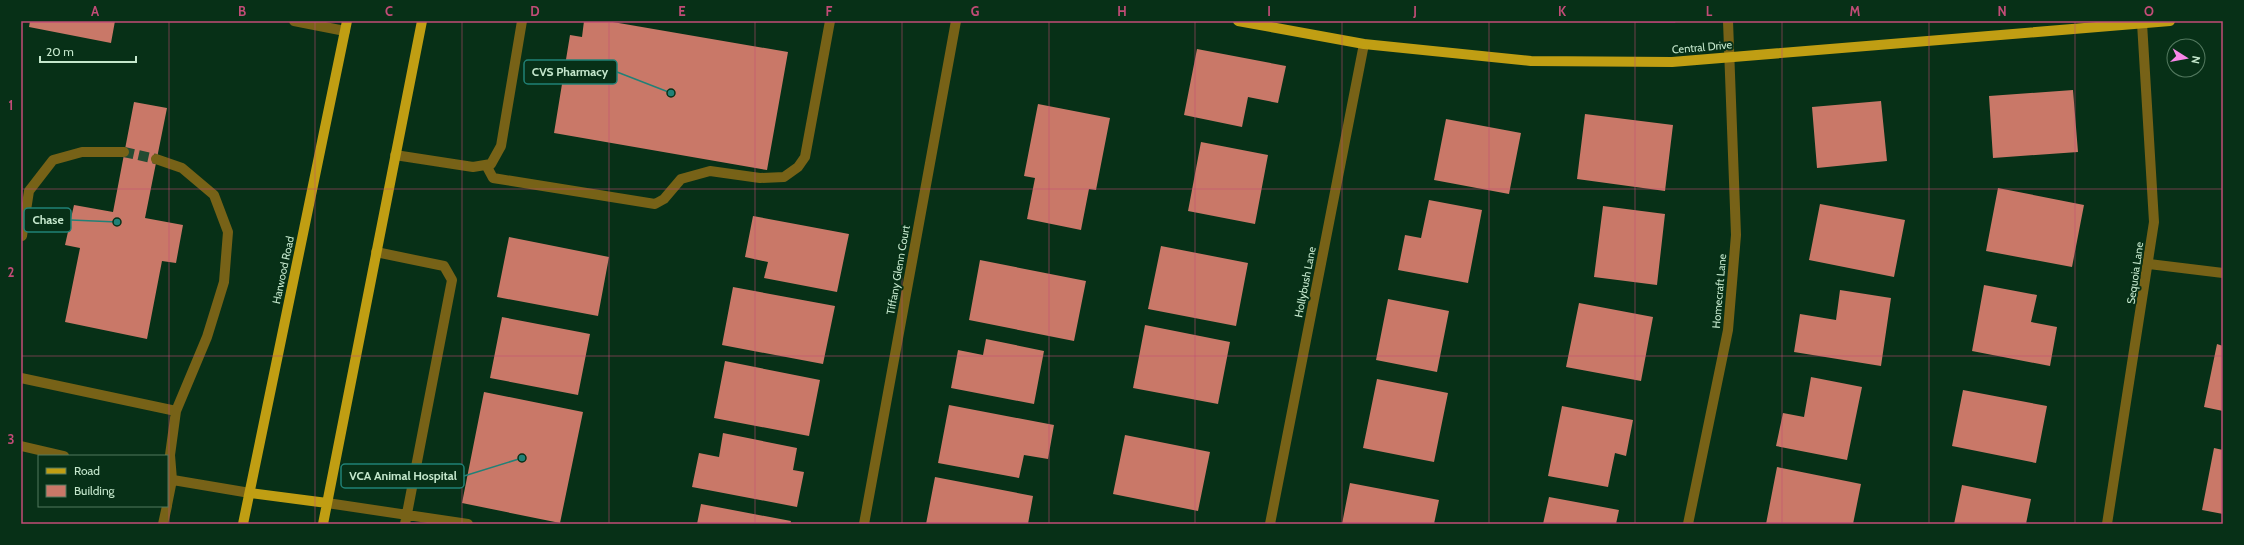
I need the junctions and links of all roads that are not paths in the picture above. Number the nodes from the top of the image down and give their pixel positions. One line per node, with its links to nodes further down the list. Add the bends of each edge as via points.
1 (294, 21): 11 (street)
2 (347, 21): 11 (main road, Harwood Road)
3 (422, 21): 15 (main road)
4 (522, 21): 17 (street, via 501,146 491,164)
5 (830, 21): 17 (street, via 805,156 798,167 784,176 760,178 710,171 681,179 664,199 655,204 493,178)
6 (956, 21): 36 (street, Tiffany Glenn Court)
7 (1238, 21): 12 (main road, Central Drive)
8 (1728, 21): 13 (street, Homecraft Lane)
9 (2170, 21): 10 (main road, Central Drive)
10 (2142, 23): 13 (main road, Central Drive); 20 (street, Sequoia Lane, via 2154,222)
11 (345, 31): 27 (main road, Harwood Road)
12 (1364, 44): 13 (main road, Central Drive, via 1530,61 1672,62); 37 (street, Hollybush Lane)
13 (1728, 56): 38 (street, Homecraft Lane, via 1736,235 1729,322)
14 (124, 152): 18 (street, via 82,152 52,160 29,191)
15 (395, 155): 17 (street, via 466,166); 19 (main road)
16 (156, 159): 23 (street, via 182,168 214,195 228,232 224,282 207,337)
17 (486, 165)
18 (21, 237)
19 (376, 252): 29 (main road); 31 (street, via 444,266 452,280)
20 (2149, 264): 21 (street); 39 (street, Sequoia Lane)
21 (2223, 273)
22 (21, 378): 23 (street)
23 (176, 411): 26 (street, via 170,455)
24 (21, 446): 25 (street)
25 (60, 455)
26 (170, 479): 27 (street); 28 (street)
27 (250, 493): 29 (main road); 33 (main road, Harwood Road)
28 (168, 497)
29 (327, 503): 31 (street); 34 (main road)
30 (167, 507): 32 (street)
31 (406, 519): 35 (street)
32 (163, 524)
33 (243, 524)
34 (323, 524)
35 (468, 524)
36 (864, 524)
37 (1270, 524)
38 (1688, 524)
39 (2107, 524)

